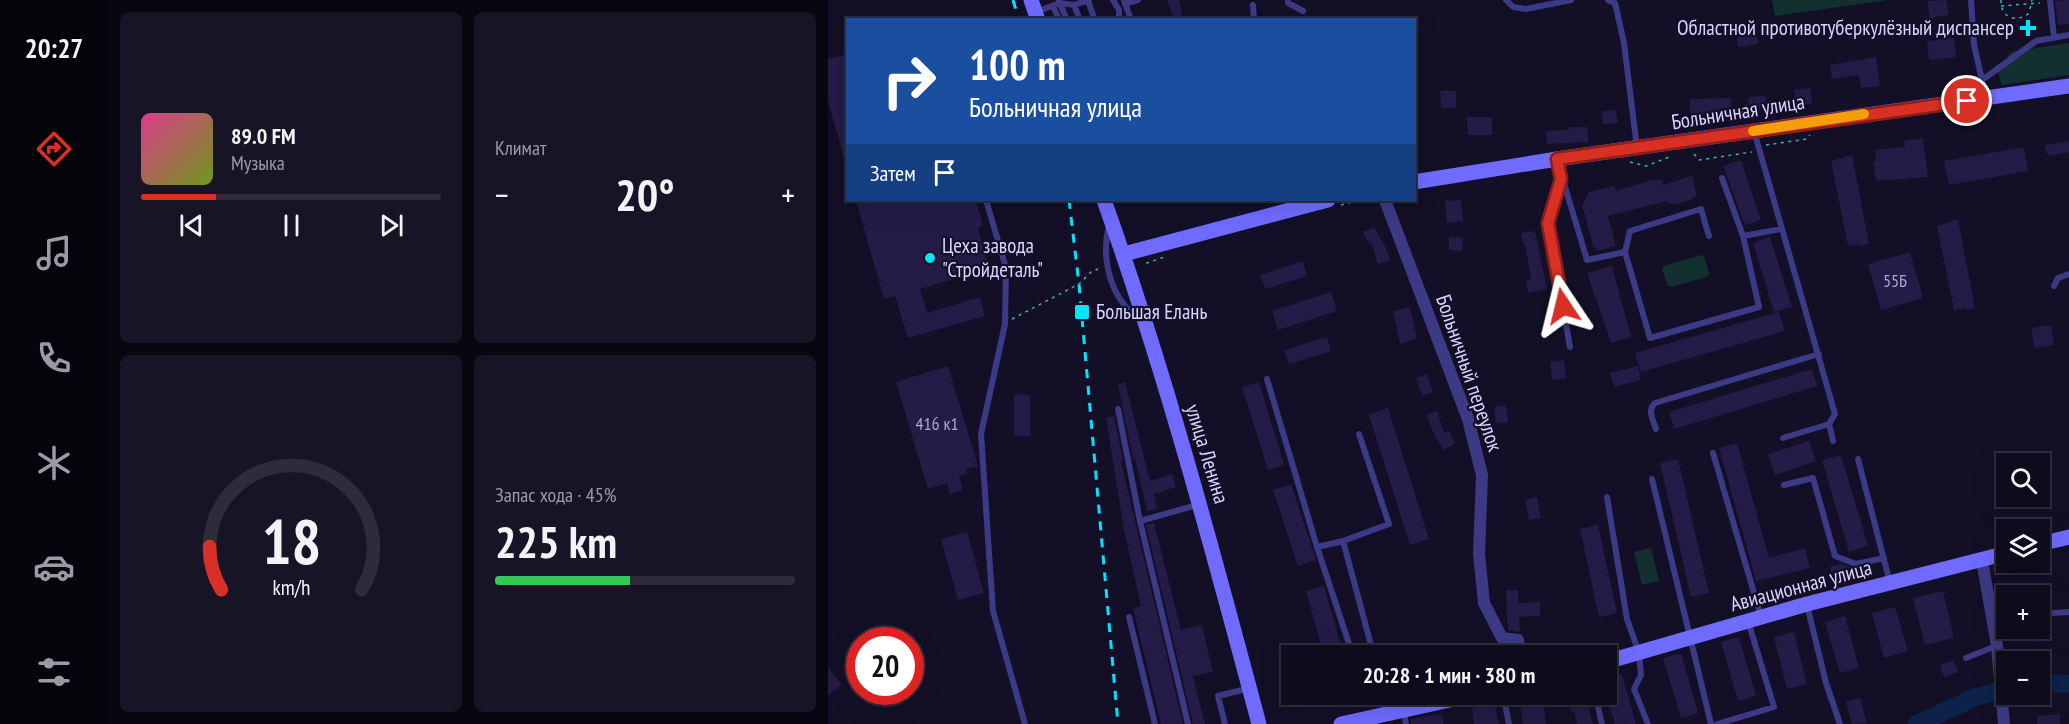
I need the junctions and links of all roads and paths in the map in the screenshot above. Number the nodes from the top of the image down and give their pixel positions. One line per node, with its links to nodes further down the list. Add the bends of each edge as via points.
1 (1089, 0): 16 (lane); 24 (lane)
2 (1113, 0): 25 (lane)
3 (1138, 0): 13 (lane)
4 (1288, 0): 20 (lane)
5 (1506, 0): 10 (lane, via 1513,7 1526,9)
6 (1571, 0): 10 (lane)
7 (1608, 0): 11 (lane)
8 (1971, 0): 30 (lane, via 1974,45)
9 (2001, 0): 18 (path)
10 (1558, 1)
11 (1615, 1): 34 (lane)
12 (2050, 1): 14 (path); 29 (lane)
13 (1125, 2): 26 (lane)
14 (2032, 2): 18 (path); 18 (path, via 2029,13 2020,19 2009,17)
15 (1058, 3): 16 (lane); 19 (lane); 21 (lane); 22 (lane)
16 (1074, 5): 23 (lane)
17 (1253, 5): 27 (lane)
18 (2001, 6)
19 (1035, 11)
20 (1303, 11)
21 (1059, 18)
22 (1066, 18)
23 (1079, 18)
24 (1094, 18)
25 (1119, 18)
26 (1130, 18)
27 (1254, 18)
28 (2069, 35): 29 (lane)
29 (2054, 37): 30 (lane, via 2036,41)
30 (1982, 80): 32 (lane)
31 (2069, 86): 32 (street, Больничная улица)
32 (1986, 98): 33 (street, Больничная улица)
33 (1754, 131): 34 (street, Больничная улица); 44 (lane)
34 (1637, 148): 35 (street, Больничная улица)
35 (1557, 159): 37 (lane); 38 (street, Больничная улица)
36 (1722, 178): 46 (lane)
37 (1561, 179): 47 (lane, via 1587,260); 54 (lane, via 1548,223)
38 (1416, 182)
39 (986, 201): 53 (lane, via 1006,268)
40 (1104, 201): 43 (street, улица Ленина)
41 (1324, 201): 48 (street)
42 (1385, 201): 88 (street, Больничный переулок, via 1468,418 1482,475 1479,554 1484,603 1503,638 1518,640)
43 (1111, 218): 48 (street, улица Ленина); 49 (lane, via 1104,241)
44 (1781, 229): 46 (lane); 55 (lane)
45 (1709, 236): 47 (lane, via 1701,209 1630,231)
46 (1743, 236): 47 (lane, via 1759,308 1650,338)
47 (1624, 252)
48 (1124, 254): 52 (street, улица Ленина)
49 (1107, 264): 52 (lane, via 1112,285 1126,307); 53 (path)
50 (2069, 274): 51 (lane, via 2058,278)
51 (2054, 286)
52 (1145, 322): 68 (street, улица Ленина)
53 (1005, 324): 100 (lane, via 981,434 993,611)
54 (1570, 347)
55 (1819, 354): 58 (lane, via 1835,414); 59 (lane, via 1655,403 1650,412)
56 (1267, 379): 73 (lane)
57 (1118, 409): 69 (lane)
58 (1828, 424): 61 (lane); 62 (lane)
59 (1656, 429)
60 (1359, 434): 71 (lane, via 1389,524)
61 (1783, 438)
62 (1833, 441)
63 (1713, 453): 84 (lane)
64 (1858, 459): 75 (lane)
65 (1652, 480): 85 (lane)
66 (1784, 485): 75 (lane, via 1813,478 1835,556 1856,564)
67 (1607, 497): 91 (lane, via 1627,619)
68 (1200, 504): 69 (lane); 94 (street, улица Ленина)
69 (1140, 521): 102 (lane)
70 (2069, 537): 72 (street)
71 (1343, 541): 73 (lane); 87 (lane)
72 (2050, 542)
73 (1317, 547): 86 (lane)
74 (1996, 556): 76 (street, Авиационная улица)
75 (1884, 558): 77 (lane)
76 (1982, 560): 77 (street, Авиационная улица); 82 (street)
77 (1890, 584): 78 (street, Авиационная улица)
78 (1807, 604): 84 (street, Авиационная улица); 111 (lane)
79 (2069, 612): 80 (lane)
80 (2050, 613)
81 (1129, 617): 101 (lane)
82 (1991, 617): 83 (lane); 89 (street)
83 (1996, 617)
84 (1755, 620): 85 (street, Авиационная улица); 110 (lane, via 1774,707)
85 (1689, 638): 91 (street, Авиационная улица); 109 (lane)
86 (1349, 645)
87 (1371, 645)
88 (1519, 645)
89 (1997, 651)
90 (1996, 652): 92 (lane)
91 (1639, 653): 93 (street, Авиационная улица); 108 (lane, via 1641,675 1634,689)
92 (1966, 658)
93 (1617, 659)
94 (1250, 688): 103 (lane, via 1218,696); 104 (street, улица Ленина)
95 (1438, 705): 99 (street)
96 (1505, 705): 106 (lane)
97 (1598, 705): 107 (lane)
98 (2002, 705): 112 (street)
99 (1400, 716): 105 (street)
100 (1025, 724)
101 (1155, 724)
102 (1188, 724)
103 (1226, 724)
104 (1259, 724)
105 (1341, 724)
106 (1509, 724)
107 (1602, 724)
108 (1648, 724)
109 (1712, 724)
110 (1717, 724)
111 (1840, 724)
112 (2004, 724)

